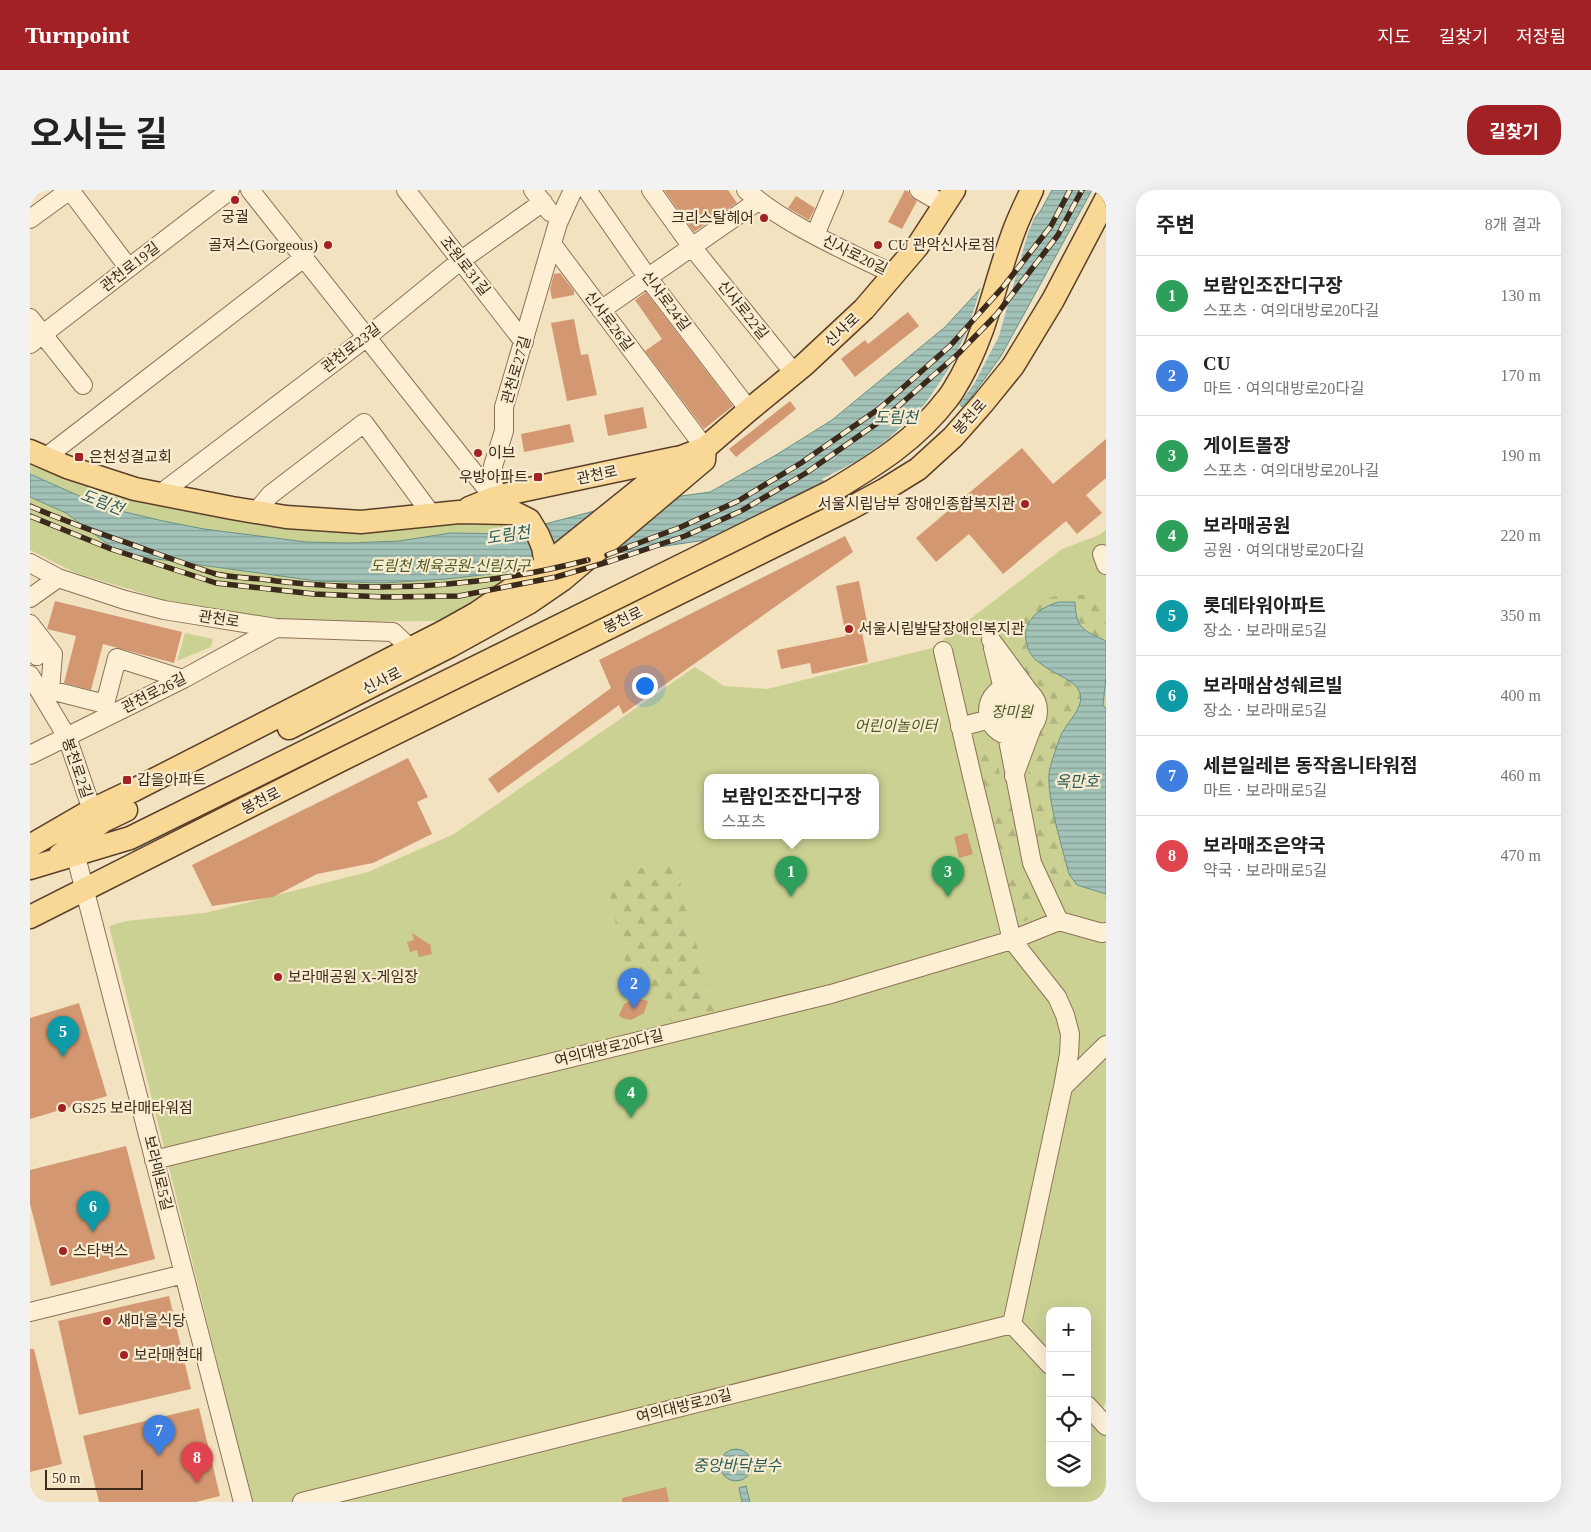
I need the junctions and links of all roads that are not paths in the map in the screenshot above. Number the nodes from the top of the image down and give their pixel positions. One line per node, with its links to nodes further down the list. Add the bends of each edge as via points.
1 (70, 190): 15 (street); 22 (street)
2 (230, 190): 22 (street, 관천로19길)
3 (250, 190): 20 (street)
4 (406, 190): 21 (street, 조원로31길)
5 (572, 190): 16 (street)
6 (586, 190): 24 (street, 신사로24길)
7 (651, 190): 19 (street, 신사로22길)
8 (834, 190): 17 (street, 신사로20길)
9 (919, 190): 13 (street)
10 (1032, 190): 59 (main road, 봉천로, via 1015,228 983,331 967,365 949,397 926,423 883,460 832,491 130,838)
11 (538, 196): 16 (street); 21 (street, 관천로23길)
12 (752, 196): 17 (street, 신사로20길); 19 (street)
13 (950, 198): 23 (main road, 신사로)
14 (1106, 199): 63 (main road, 봉천로, via 1014,366 952,437 918,469 849,509)
15 (30, 219)
16 (558, 223): 18 (street)
17 (814, 235): 23 (street, 신사로20길)
18 (552, 244): 25 (street, 신사로26길); 29 (street, 관천로27길)
19 (692, 247): 24 (street); 30 (street, 신사로22길)
20 (304, 257): 27 (street); 33 (street)
21 (460, 261): 27 (street, 관천로23길); 29 (street, 조원로31길)
22 (128, 268): 28 (street, 관천로19길)
23 (895, 274): 30 (main road, 신사로, via 864,309)
24 (648, 278): 25 (street); 32 (street, 신사로24길)
25 (601, 310): 34 (street, 신사로26길)
26 (30, 318): 28 (street)
27 (367, 337): 36 (street, 관천로23길); 37 (street)
28 (36, 339): 31 (street)
29 (524, 342): 37 (street, 관천로27길, via 504,407 504,431 493,466)
30 (794, 373): 32 (main road, 신사로)
31 (83, 385)
32 (749, 410): 34 (main road, 신사로)
33 (38, 454): 36 (main road, 관천로, via 67,468)
34 (704, 454): 35 (main road, 신사로); 47 (main road, 신사로, via 562,580 530,602)
35 (671, 465): 37 (main road, 관천로); 42 (main road, 신사로)
36 (160, 494): 38 (main road, 관천로)
37 (494, 498): 39 (main road, 관천로)
38 (256, 512): 40 (main road, 관천로, via 361,522); 40 (street, via 270,495 364,423)
39 (459, 512): 40 (main road, 관천로); 42 (main road, 관천로, via 515,513 529,520 543,547)
40 (432, 515)
41 (30, 563): 43 (street, 관천로)
42 (546, 565): 47 (main road, 신사로, via 477,613)
43 (58, 578): 44 (street); 46 (street, 관천로, via 164,610)
44 (30, 598)
45 (30, 624): 51 (street, via 53,654 50,690 105,704 117,658)
46 (276, 628): 48 (street, 관천로, via 393,632); 51 (street, 관천로26길)
47 (447, 640): 48 (main road, 신사로); 59 (main road, 신사로, via 103,821)
48 (410, 648): 57 (main road, 신사로)
49 (943, 651): 53 (street)
50 (30, 675): 54 (street, 봉천로2길)
51 (183, 678): 54 (street, 관천로26길)
52 (1014, 712): 53 (street); 56 (street); 56 (street)
53 (960, 727): 67 (street)
54 (68, 737): 55 (street, 관천로26길); 57 (street, 봉천로2길)
55 (30, 755)
56 (1014, 777): 65 (street, via 1032,863)
57 (92, 810): 58 (main road, 신사로)
58 (30, 846)
59 (74, 850): 60 (main road, 봉천로); 63 (street, 보라매로5길)
60 (54, 860): 61 (main road, 봉천로); 62 (main road)
61 (30, 868)
62 (30, 879)
63 (85, 890): 64 (main road, 봉천로); 70 (street, 보라매로5길)
64 (30, 917)
65 (1059, 921): 66 (street); 67 (street, 여의대방로20다길)
66 (1106, 932)
67 (1012, 940): 69 (street, via 1052,989 1065,1015 1070,1034 1070,1054); 70 (street, 여의대방로20다길, via 831,994)
68 (1106, 1045): 69 (street)
69 (1063, 1088): 73 (street)
70 (154, 1160): 71 (street, 보라매로5길)
71 (184, 1274): 72 (street); 77 (street, 보라매로5길)
72 (30, 1312)
73 (1012, 1324): 74 (street); 78 (street, 여의대방로20길)
74 (1046, 1361)
75 (1091, 1409): 76 (street)
76 (1106, 1426)
77 (242, 1502)
78 (302, 1502)

